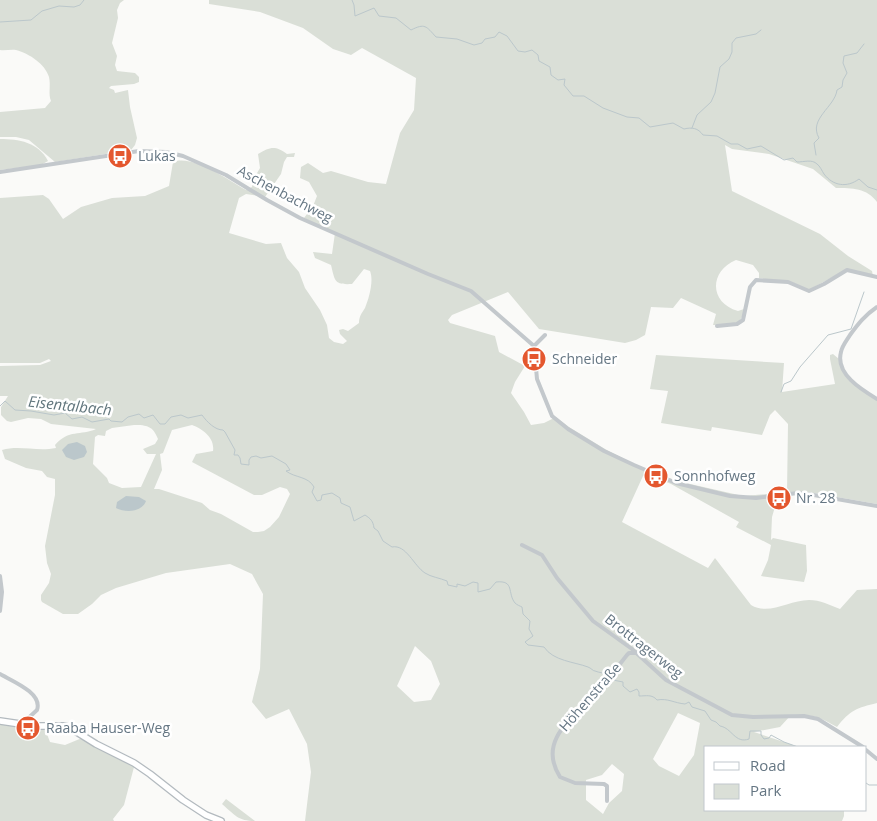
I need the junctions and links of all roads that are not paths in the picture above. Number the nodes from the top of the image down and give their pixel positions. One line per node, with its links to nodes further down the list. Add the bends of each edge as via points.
1 (0, 172): 6 (street, Aschenbachweg, via 139,152 183,156 226,175 300,218 471,292)
2 (877, 278): 4 (street, via 847,270 810,291 788,282 756,280 750,287 743,320 737,324)
3 (877, 307): 7 (street, via 858,324 840,357 848,377)
4 (717, 326)
5 (545, 335): 6 (street)
6 (534, 346): 8 (street, via 537,379 552,416 574,433 623,460 684,485 730,496 756,498 798,493)
7 (877, 399)
8 (877, 506)
9 (522, 545): 12 (street, Brottragerweg, via 542,555 593,620)
10 (0, 576): 11 (street)
11 (0, 610)
12 (638, 654): 16 (street, Brottragerweg, via 666,680 724,712 739,716 811,716); 17 (street, Höhenstraße, via 627,655 601,689 558,734 554,743 553,757 560,777 575,783 604,784)
13 (0, 674): 15 (street, via 30,692 37,700 37,710)
14 (0, 721): 15 (street)
15 (22, 724): 18 (street, via 72,729 134,763 183,800)
16 (860, 746)
17 (608, 801)
18 (221, 821)

